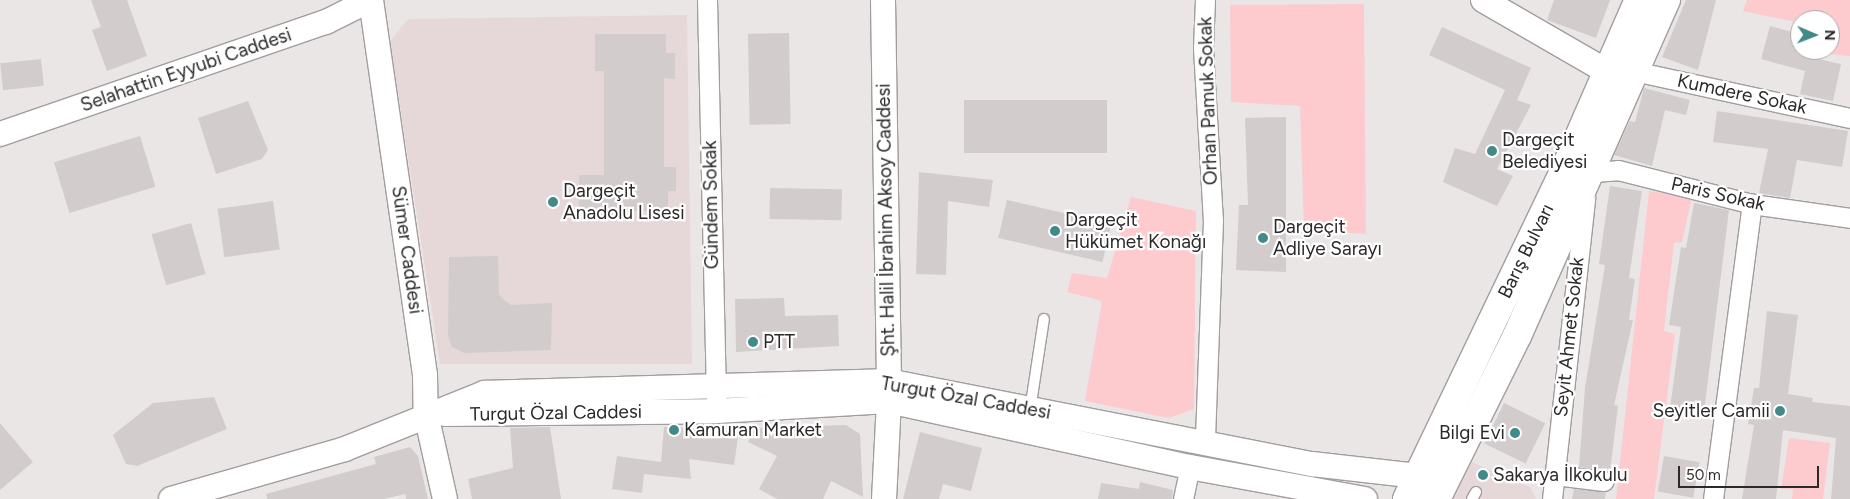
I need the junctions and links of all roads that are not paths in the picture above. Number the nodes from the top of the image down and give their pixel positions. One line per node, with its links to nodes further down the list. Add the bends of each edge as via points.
1 (370, 0): 11 (street, Selahattin Eyyubi Caddesi, via 326,22); 19 (street, Sümer Caddesi, via 425,375)
2 (706, 0): 16 (street, Gündem Sokak)
3 (883, 0): 17 (street, Şht. Halil İbrahim Aksoy Caddesi)
4 (1205, 0): 21 (street, Orhan Pamuk Sokak, via 1203,48 1213,220)
5 (1483, 0): 8 (street)
6 (1639, 0): 8 (main road, Barış Bulvarı)
7 (1666, 0): 9 (main road, Barış Bulvarı)
8 (1606, 71): 9 (street); 12 (main road, Barış Bulvarı)
9 (1634, 71): 10 (street, Kumdere Sokak); 12 (main road, Barış Bulvarı)
10 (1850, 118)
11 (0, 134)
12 (1576, 172): 13 (street, Paris Sokak, via 1618,170); 23 (street, Seyit Ahmet Sokak); 25 (main road, Barış Bulvarı); 26 (main road, Barış Bulvarı, via 1517,336)
13 (1752, 204): 14 (street, Paris Sokak); 33 (street)
14 (1850, 218)
15 (1044, 319): 20 (lane)
16 (715, 387): 17 (street, Turgut Özal Caddesi); 18 (street, Gündem Sokak); 19 (street, Turgut Özal Caddesi, via 484,393)
17 (888, 391): 18 (street, Turgut Özal Caddesi); 20 (street, Turgut Özal Caddesi); 29 (street, Şht. Halil İbrahim Aksoy Caddesi)
18 (716, 410): 19 (street, Turgut Özal Caddesi)
19 (426, 414): 27 (street, Turgut Özal Caddesi, via 345,449); 28 (street, Sümer Caddesi)
20 (1029, 420): 21 (street, Turgut Özal Caddesi); 22 (street, Turgut Özal Caddesi)
21 (1205, 443): 25 (street, Turgut Özal Caddesi)
22 (1190, 467): 30 (street); 31 (street, Turgut Özal Caddesi)
23 (1555, 475): 24 (street); 32 (street, Seyit Ahmet Sokak)
24 (1604, 481)
25 (1412, 487): 26 (street, Turgut Özal Caddesi)
26 (1439, 492)
27 (171, 499)
28 (445, 499)
29 (884, 499)
30 (1184, 499)
31 (1365, 499)
32 (1552, 499)
33 (1713, 499)

